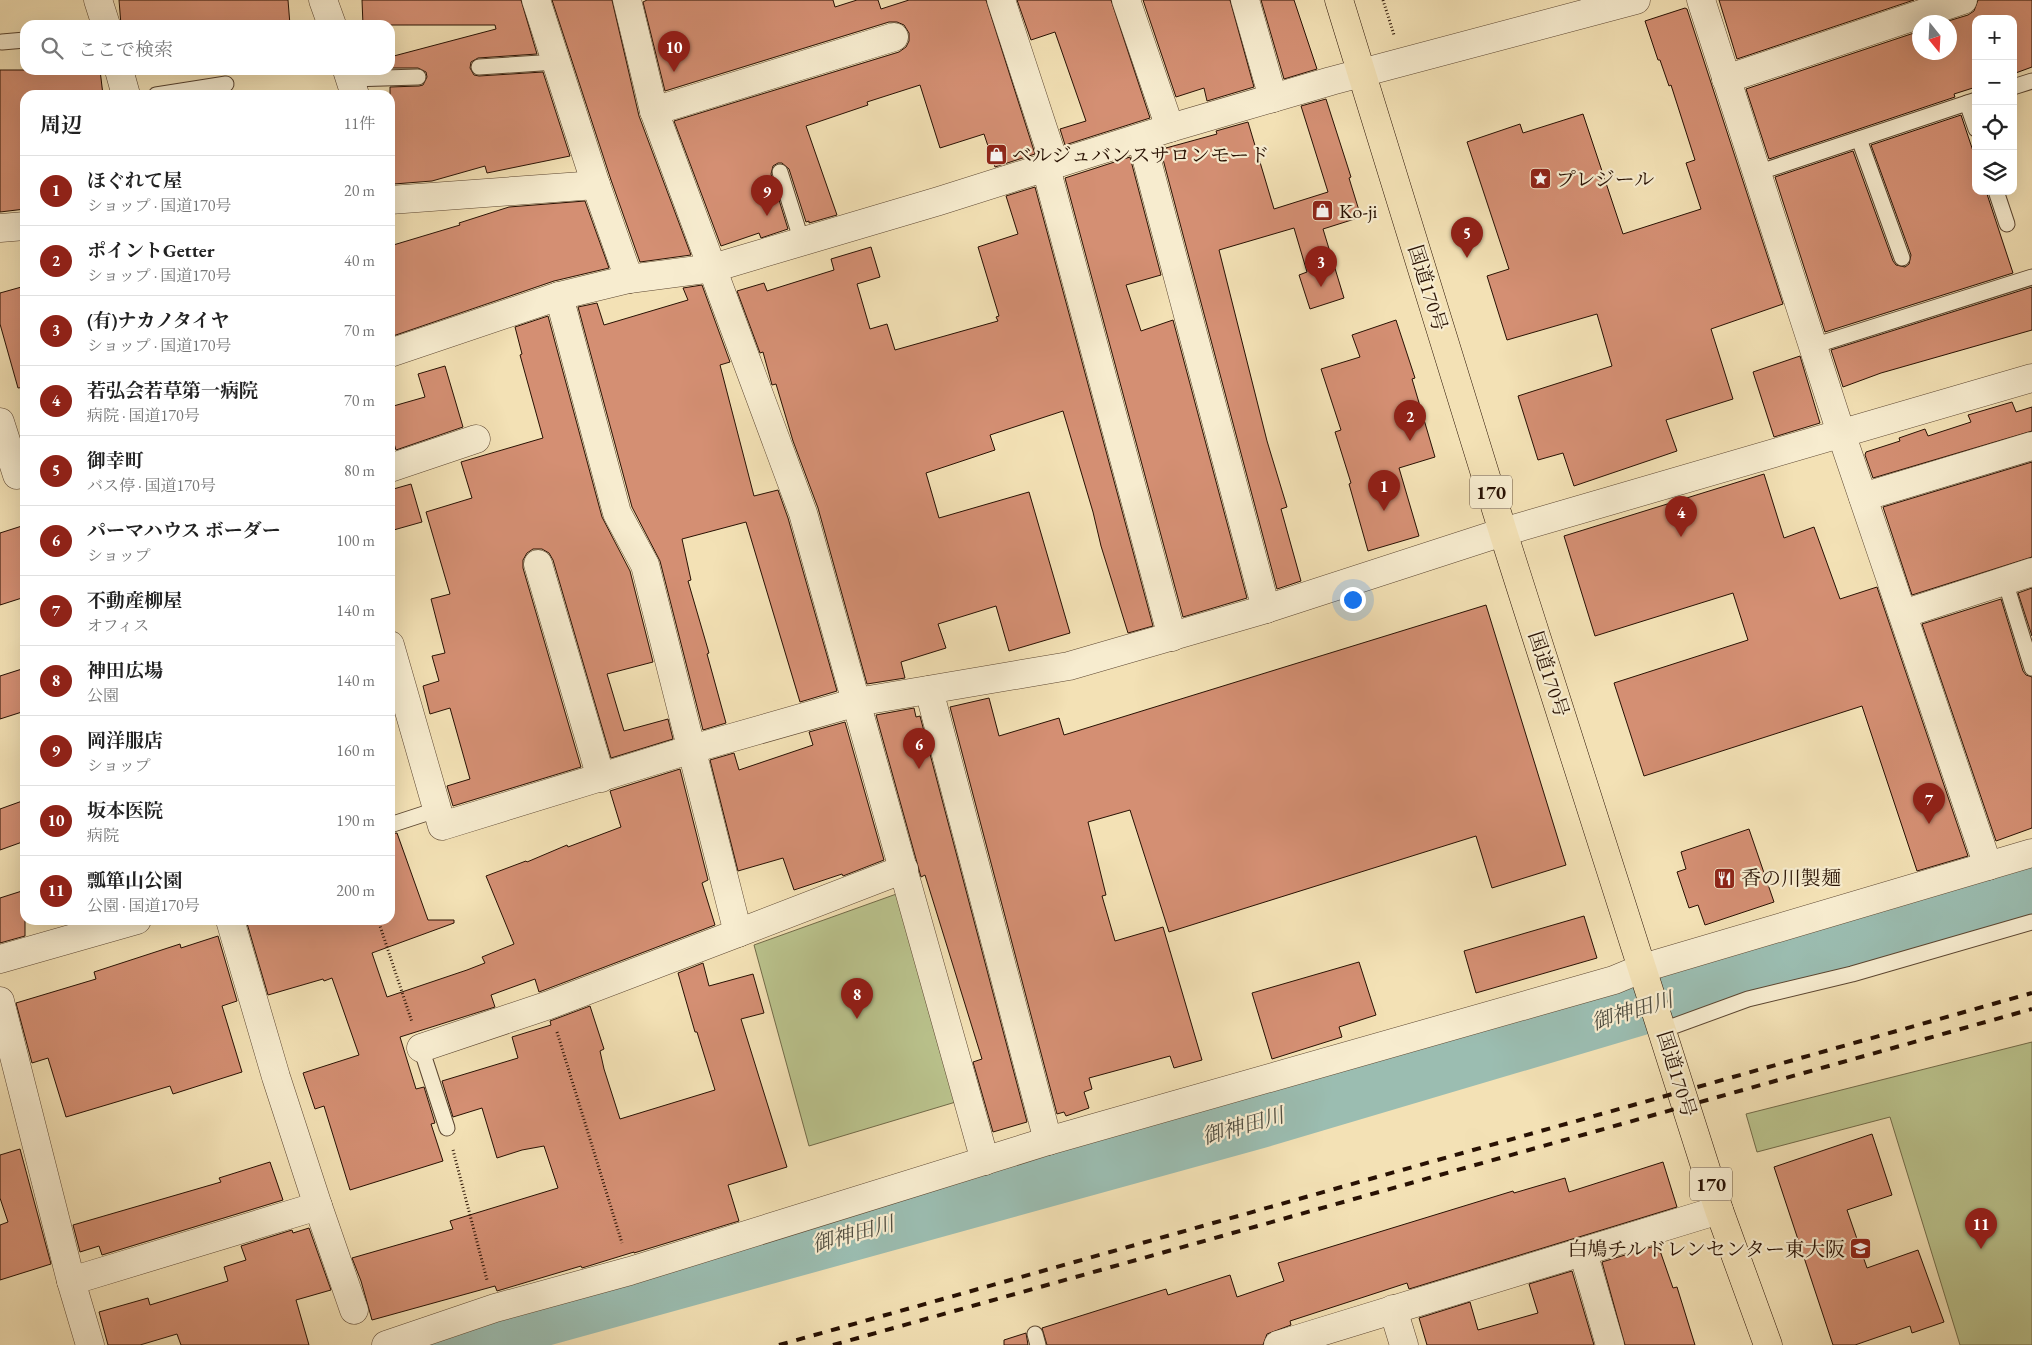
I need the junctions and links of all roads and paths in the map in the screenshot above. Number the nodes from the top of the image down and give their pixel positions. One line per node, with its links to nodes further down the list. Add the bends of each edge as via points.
1 (98, 0): 13 (street)
2 (323, 0): 14 (street)
3 (536, 0): 19 (street)
4 (627, 0): 33 (street)
5 (1001, 0): 37 (street)
6 (1126, 0): 34 (street)
7 (1244, 0): 31 (street)
8 (1339, 0): 21 (highway, 国道170号 / 170)
9 (1383, 0): 15 (path)
10 (1636, 0): 21 (street)
11 (1701, 0): 24 (street)
12 (1963, 0): 24 (street)
13 (104, 20)
14 (330, 20)
15 (1394, 35)
16 (894, 37): 33 (street)
17 (20, 40): 18 (lane)
18 (2, 42)
19 (556, 62): 20 (lane); 40 (street)
20 (480, 67)
21 (1361, 72): 31 (street); 62 (highway, 国道170号 / 170)
22 (120, 75): 29 (street)
23 (418, 78): 25 (lane)
24 (1726, 78): 39 (street)
25 (351, 81)
26 (2032, 81): 28 (lane)
27 (226, 84): 30 (lane)
28 (2017, 86)
29 (125, 90)
30 (188, 90)
31 (1273, 98): 34 (street)
32 (1971, 101): 36 (lane)
33 (654, 111): 48 (street)
34 (1170, 128): 35 (street)
35 (1141, 138): 37 (street); 66 (street)
36 (1859, 139): 39 (lane); 47 (lane)
37 (1050, 167): 46 (street); 68 (street)
38 (780, 172): 46 (lane)
39 (1757, 174): 52 (street)
40 (596, 185): 42 (street); 50 (street)
41 (1997, 195): 43 (lane)
42 (395, 200)
43 (2007, 224)
44 (20, 226): 45 (street)
45 (0, 228)
46 (802, 242): 48 (street)
47 (1902, 258)
48 (713, 268): 50 (street); 72 (street, via 803,513)
49 (2032, 278): 52 (lane)
50 (629, 279): 51 (street)
51 (559, 296): 53 (street); 73 (street, via 617,513 646,565)
52 (1813, 346): 56 (street)
53 (395, 351)
54 (2032, 378): 56 (street)
55 (0, 422): 60 (street)
56 (1841, 433): 61 (street); 62 (street)
57 (476, 439): 59 (street)
58 (2032, 446): 61 (street)
59 (395, 466)
60 (14, 476)
61 (1863, 497): 67 (street)
62 (1503, 532): 66 (street); 86 (highway, 国道170号 / 170)
63 (538, 564): 74 (street)
64 (2032, 572): 65 (street)
65 (2005, 581): 67 (street); 70 (lane)
66 (1266, 608): 68 (street)
67 (1902, 614): 78 (street)
68 (1172, 637): 71 (street, via 1069,666)
69 (395, 663): 75 (street)
70 (2032, 668)
71 (929, 690): 72 (street); 92 (street)
72 (857, 702): 73 (street); 79 (street)
73 (692, 749): 74 (street); 84 (street)
74 (601, 778): 75 (street, via 442,826)
75 (436, 810): 76 (lane)
76 (395, 823)
77 (2032, 853): 78 (street)
78 (1988, 866): 86 (street)
79 (904, 869): 84 (street); 93 (street)
80 (2032, 922): 89 (lane)
81 (120, 925): 85 (street)
82 (231, 925): 94 (street)
83 (380, 925): 90 (path)
84 (738, 932): 88 (street)
85 (0, 960)
86 (1645, 975): 89 (highway, 国道170号 / 170); 92 (street, via 1614,980)
87 (0, 1001): 98 (street)
88 (549, 1005): 90 (street); 96 (path)
89 (1661, 1025): 95 (highway, 国道170号 / 170)
90 (422, 1048): 91 (lane)
91 (447, 1128): 99 (path)
92 (1048, 1141): 93 (street)
93 (985, 1161): 103 (street, via 630,1271 495,1308)
94 (318, 1206): 98 (street); 101 (street)
95 (1719, 1210): 97 (street); 107 (highway, 国道170号 / 170)
96 (625, 1252)
97 (1583, 1252): 100 (street); 106 (street)
98 (71, 1281): 102 (street)
99 (489, 1289)
100 (1394, 1309): 104 (street); 105 (street)
101 (354, 1310)
102 (90, 1345)
103 (386, 1345)
104 (1278, 1345)
105 (1404, 1345)
106 (1610, 1345)
107 (1768, 1345)

